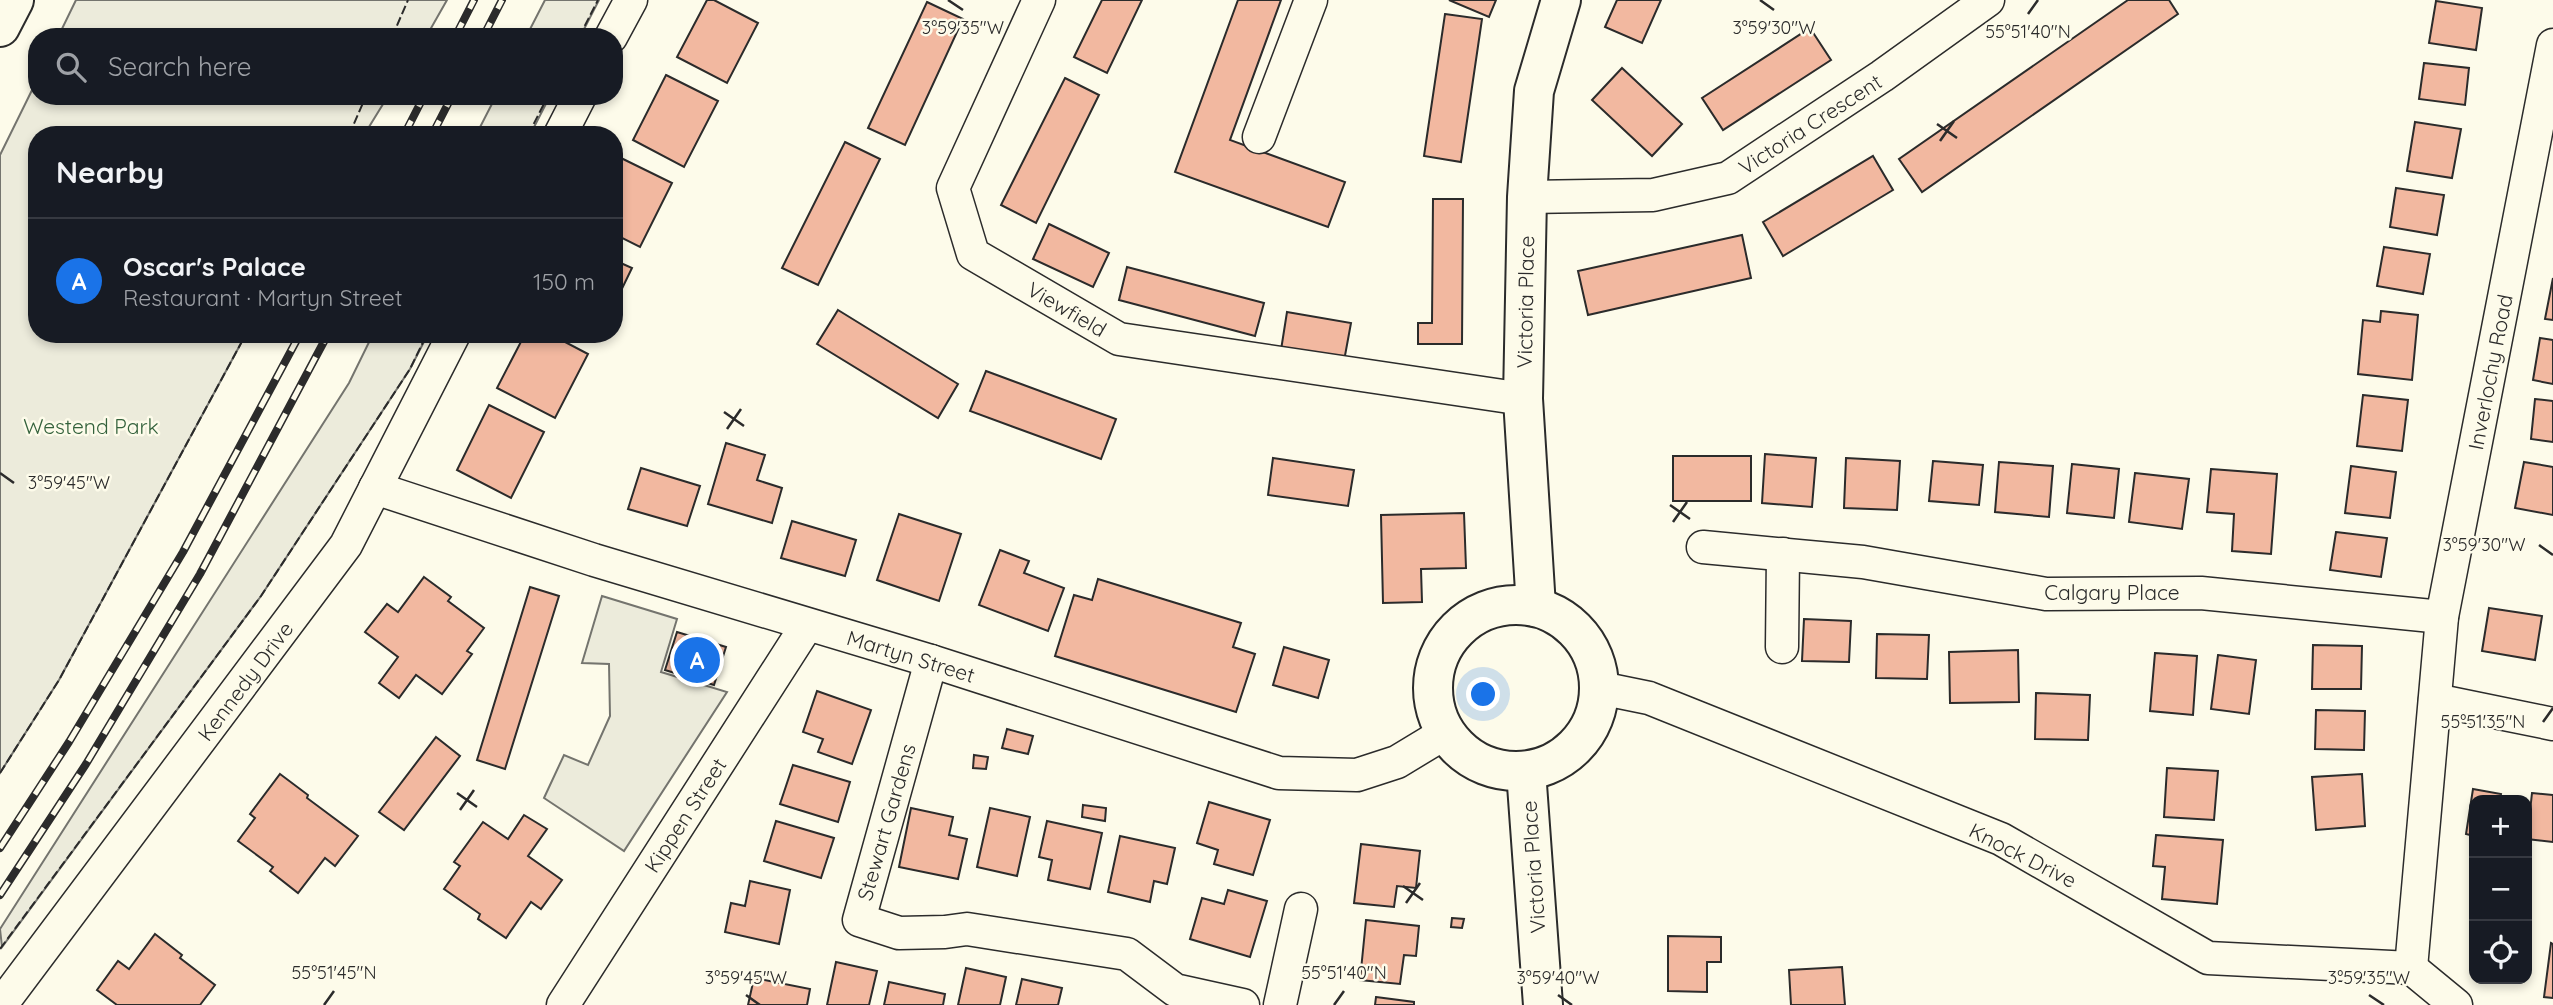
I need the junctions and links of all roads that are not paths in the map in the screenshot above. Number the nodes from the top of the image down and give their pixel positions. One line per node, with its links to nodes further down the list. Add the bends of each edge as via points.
1 (14, 0): 7 (street)
2 (631, 0): 8 (street)
3 (1039, 0): 15 (street, Viewfield, via 953,188 973,254 1119,339)
4 (1311, 0): 12 (street)
5 (1561, 0): 13 (street, Victoria Place, via 1534,91)
6 (1988, 0): 13 (street, Victoria Crescent, via 1728,178 1653,195)
7 (0, 27)
8 (616, 28)
9 (2553, 45): 20 (street, Inverlochy Road)
10 (575, 105): 11 (street)
11 (564, 126)
12 (1259, 137)
13 (1527, 197): 15 (street, Victoria Place)
14 (449, 343): 16 (street, Kennedy Drive)
15 (1523, 399): 19 (street, Victoria Place)
16 (375, 488): 21 (street, Martyn Street); 31 (street, Kennedy Drive, via 346,545 299,610)
17 (1703, 547): 18 (street, Calgary Place)
18 (1783, 554): 20 (street, Calgary Place, via 1863,562 2046,594 2201,593); 22 (street)
19 (1536, 607): 24 (street, via 1561,618 1582,636 1595,661); 27 (street, via 1508,605 1481,612 1457,628 1440,651 1433,679 1434,707)
20 (2442, 617): 25 (street, Inverlochy Road)
21 (807, 625): 23 (street, Martyn Street); 32 (street, Kippen Street)
22 (1782, 647)
23 (931, 661): 27 (street, Martyn Street, via 1279,773 1357,775 1397,762); 33 (street, Stewart Gardens, via 859,920 899,933 967,929 1127,954 1175,990)
24 (1600, 688): 28 (street, via 1586,734 1570,752 1549,765); 30 (street, Knock Drive, via 1649,698 2001,839 2208,958)
25 (2435, 701): 26 (street); 30 (street, Inverlochy Road)
26 (2553, 724)
27 (1445, 733): 28 (street, via 1479,764 1502,771)
28 (1526, 771): 35 (street, Victoria Place)
29 (1301, 909): 34 (street)
30 (2411, 968): 36 (street)
31 (1, 1005)
32 (564, 1005)
33 (1243, 1005)
34 (1280, 1005)
35 (1543, 1005)
36 (2456, 1005)

